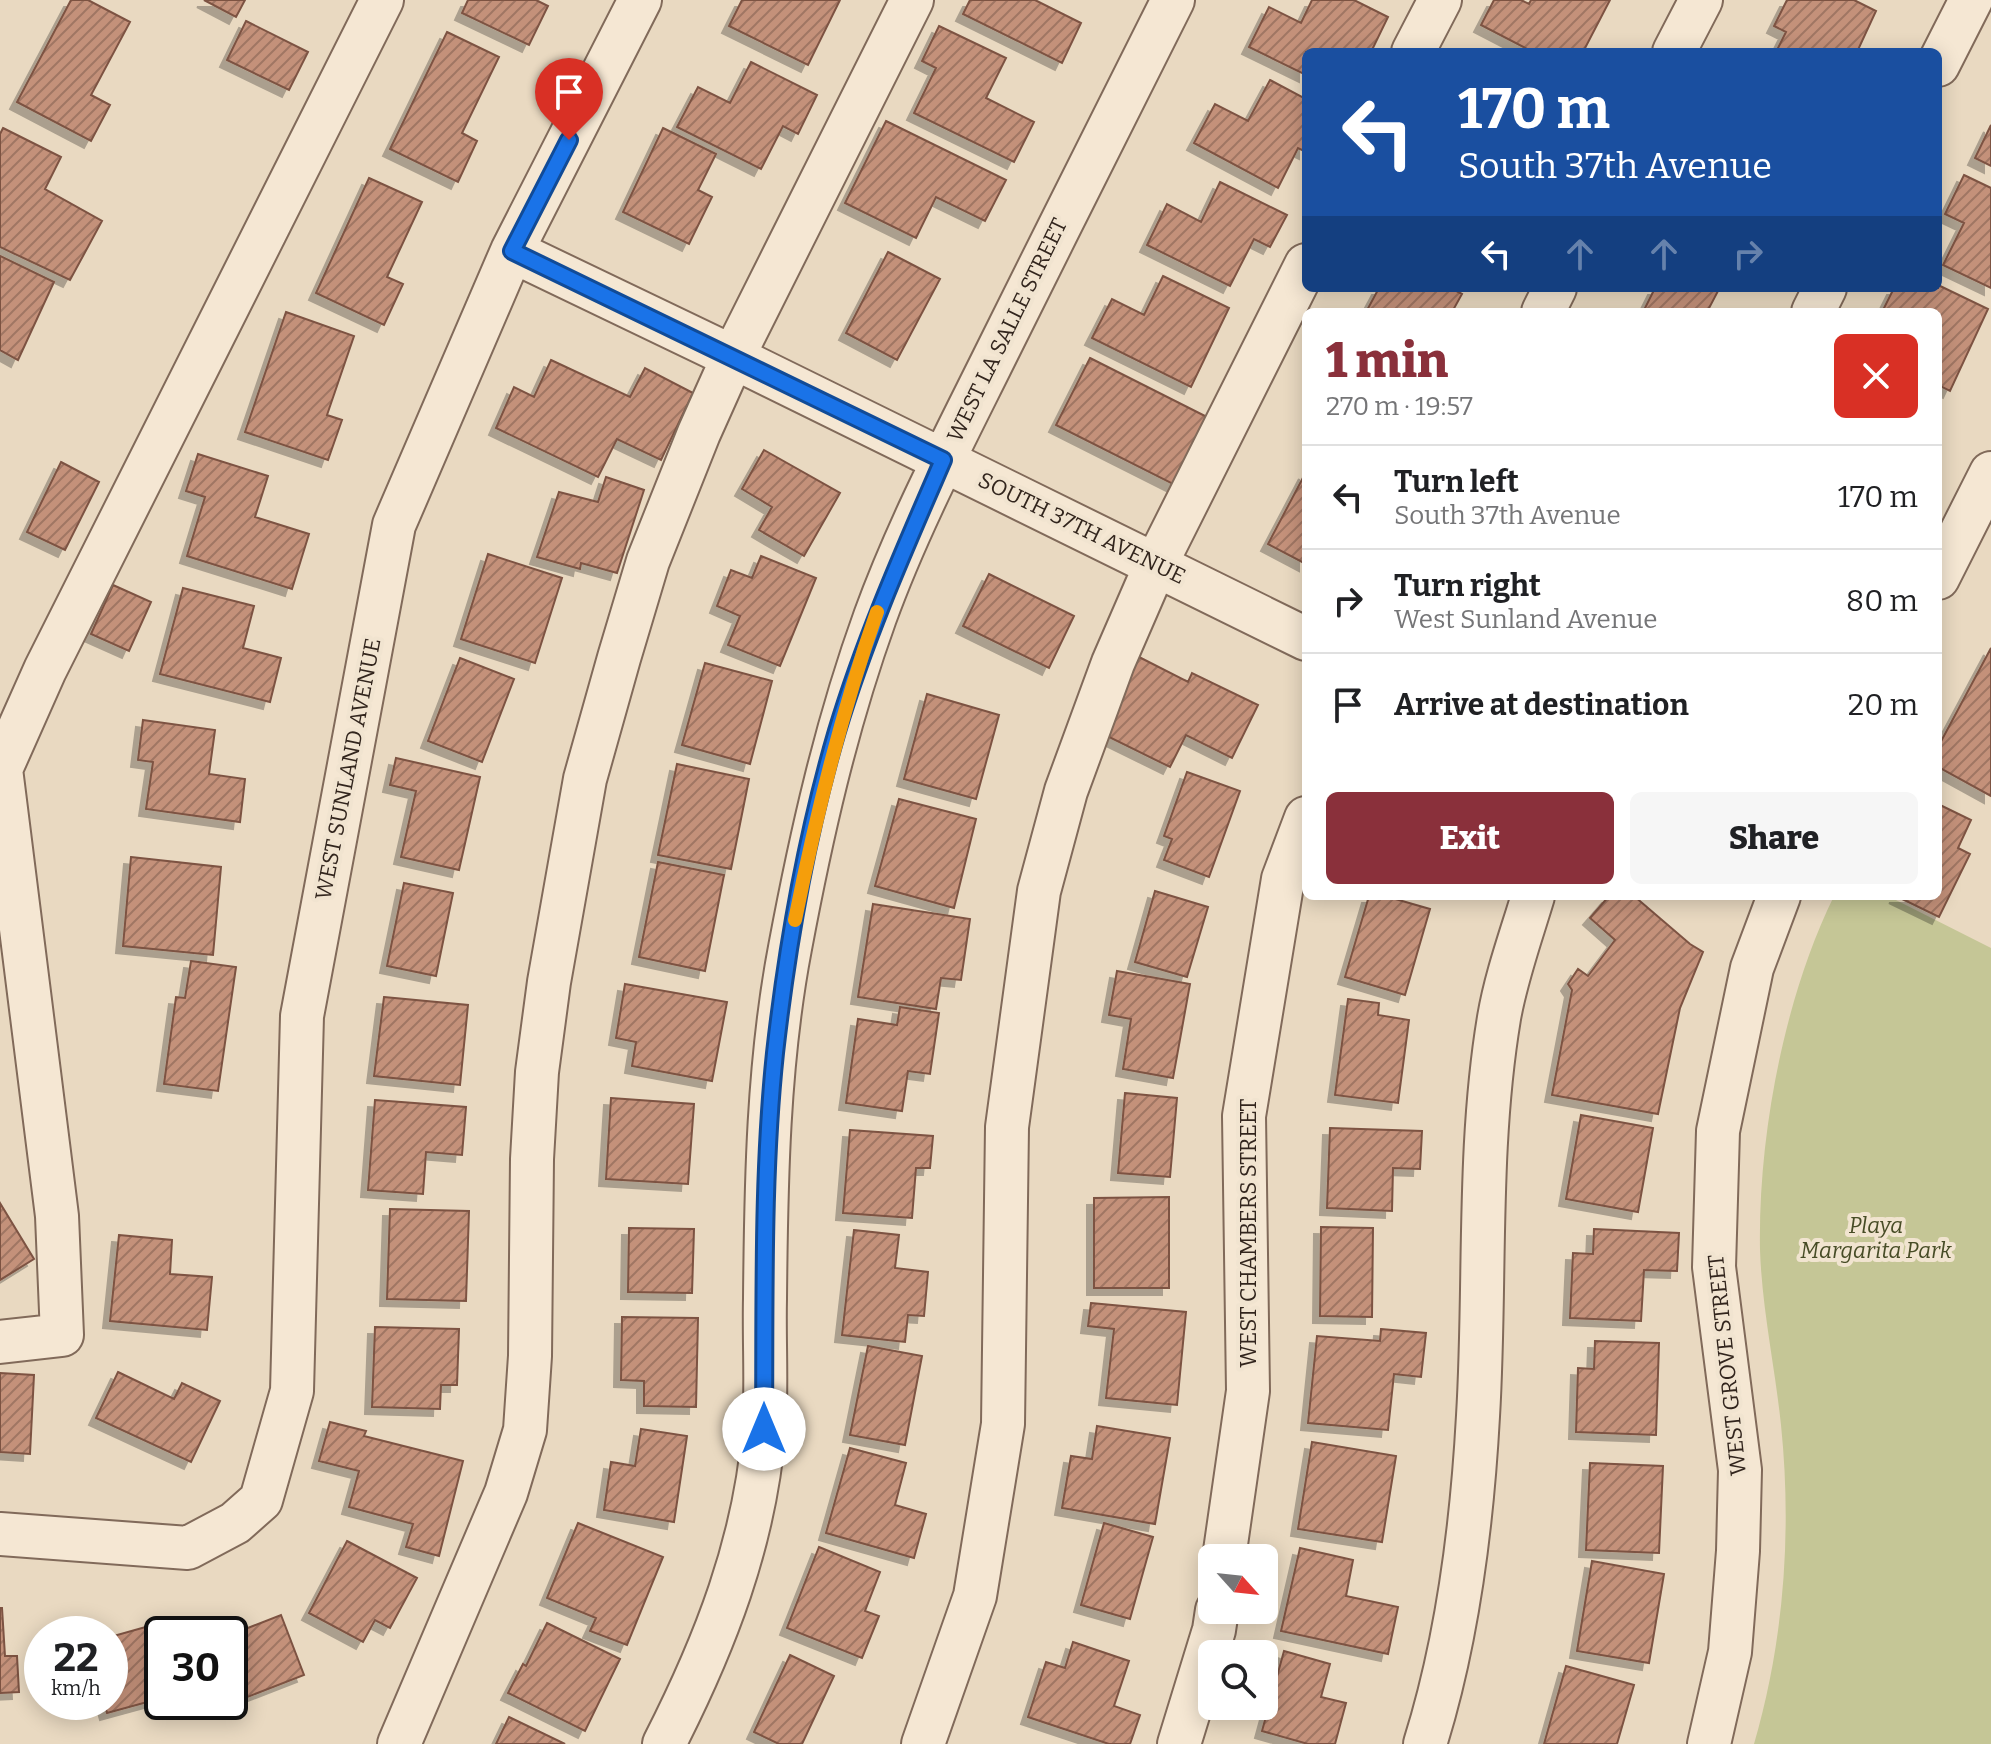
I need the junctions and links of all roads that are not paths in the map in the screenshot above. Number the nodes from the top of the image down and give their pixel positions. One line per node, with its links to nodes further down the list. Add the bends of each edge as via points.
1 (382, 0): 22 (street, via 45,670 1,769 57,1216 62,1335)
2 (640, 0): 11 (street, WEST SUNLAND AVENUE)
3 (912, 0): 13 (street)
4 (1173, 0): 14 (street, WEST LA SALLE STREET)
5 (1440, 0): 8 (street)
6 (1701, 0): 9 (street)
7 (1971, 0): 10 (street)
8 (1415, 48)
9 (1676, 48)
10 (1942, 57)
11 (512, 251): 13 (street, SOUTH 37TH AVENUE); 23 (street, WEST SUNLAND AVENUE, via 394,525 302,1016 292,1391 261,1500 235,1523 188,1548)
12 (1302, 273): 16 (street)
13 (733, 357): 14 (street, SOUTH 37TH AVENUE); 26 (street, via 648,561 585,779 537,1072 525,1430 506,1493)
14 (943, 460): 16 (street, SOUTH 37TH AVENUE); 27 (street, WEST LA SALLE STREET, via 877,613 837,733 814,827 775,1054 764,1429 749,1524 725,1611)
15 (1991, 473): 17 (street)
16 (1156, 564): 18 (street, SOUTH 37TH AVENUE); 28 (street, via 1066,791 1039,891 1007,1127 1003,1424 975,1596)
17 (1942, 570)
18 (1302, 637)
19 (1302, 829): 24 (street, WEST CHAMBERS STREET, via 1283,879 1244,1116 1248,1391)
20 (1532, 900): 30 (street, via 1499,1016 1486,1132 1470,1511 1458,1602)
21 (1778, 900): 31 (street, WEST GROVE STREET, via 1752,968 1718,1131 1714,1267 1740,1470 1730,1652)
22 (0, 1342)
23 (0, 1534)
24 (1226, 1544)
25 (1215, 1624): 29 (street)
26 (399, 1744)
27 (664, 1744)
28 (923, 1744)
29 (1179, 1744)
30 (1425, 1744)
31 (1709, 1744)

